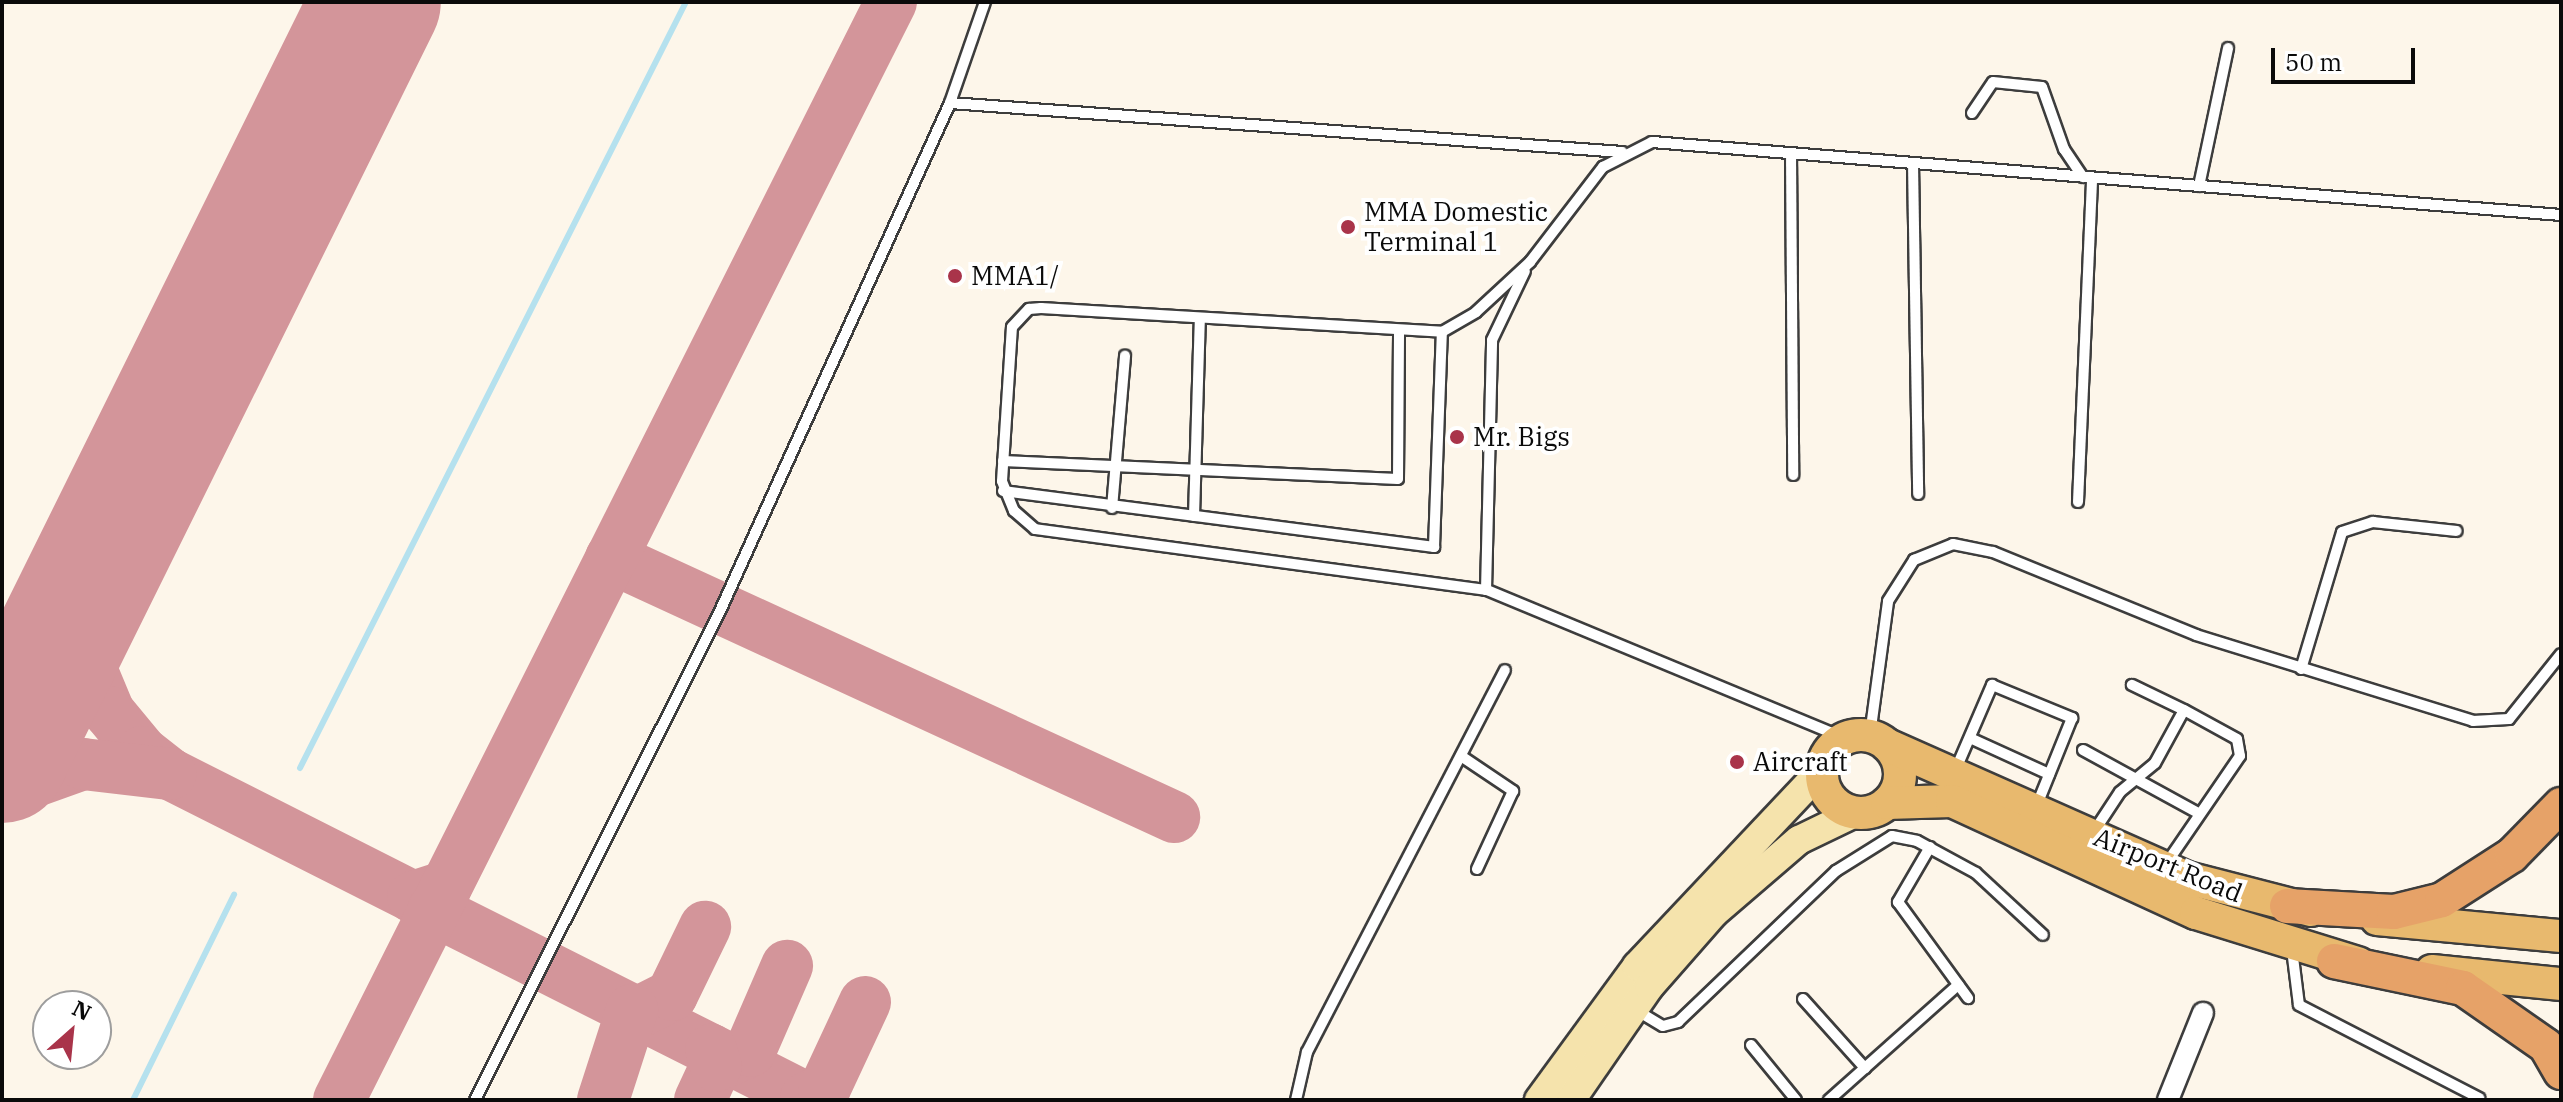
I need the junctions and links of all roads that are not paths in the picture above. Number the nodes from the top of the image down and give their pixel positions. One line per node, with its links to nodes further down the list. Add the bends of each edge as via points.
1 (985, 2): 3 (lane)
2 (2228, 48): 9 (lane)
3 (950, 103): 5 (lane); 64 (lane, via 720,611)
4 (1972, 113): 8 (lane, via 1993,82 2042,87 2064,149)
5 (1622, 152): 6 (lane, via 1652,142); 11 (lane)
6 (1791, 153): 7 (lane); 19 (lane)
7 (1913, 163): 8 (lane); 21 (lane)
8 (2088, 177): 9 (lane); 22 (lane)
9 (2199, 186): 10 (lane)
10 (2561, 215)
11 (1530, 262): 14 (lane, via 1476,312); 26 (lane, via 1492,340)
12 (1200, 318): 13 (lane); 16 (lane, via 1041,308 1019,316 1008,344); 18 (lane)
13 (1399, 330): 14 (lane); 18 (lane, via 1398,479)
14 (1442, 332): 24 (lane, via 1438,545)
15 (1125, 356): 17 (lane)
16 (1003, 461): 17 (lane); 20 (lane)
17 (1116, 466): 18 (lane); 23 (lane)
18 (1196, 469): 24 (lane)
19 (1793, 475)
20 (1003, 491): 23 (lane); 26 (lane, via 1035,529)
21 (1918, 494)
22 (2078, 502)
23 (1112, 508): 24 (lane)
24 (1194, 516)
25 (2457, 531): 28 (lane, via 2373,522 2342,532)
26 (1486, 590): 33 (lane)
27 (2561, 654): 28 (lane, via 2509,719 2491,724)
28 (2301, 669): 33 (lane, via 2196,635 1993,552 1943,545 1914,560 1888,601)
29 (1505, 670): 35 (lane)
30 (2132, 685): 31 (lane)
31 (2184, 710): 39 (lane, via 2155,763); 44 (lane, via 2237,739 2241,749)
32 (1970, 738): 37 (lane); 38 (lane); 38 (lane, via 1992,685 2072,718)
33 (1867, 739): 36 (main road); 37 (main road, Airport Road); 40 (main road, via 1901,774)
34 (2083, 750): 39 (lane)
35 (1461, 756): 48 (lane, via 1513,791); 65 (lane, via 1307,1052)
36 (1822, 770): 43 (main road, via 1828,795); 66 (main road, via 1637,966)
37 (1954, 773): 42 (main road, Airport Road)
38 (2049, 774): 42 (lane)
39 (2135, 778): 44 (lane); 45 (lane)
40 (1887, 803): 43 (main road); 52 (main road, Airport Road, via 1952,801 2196,913)
41 (2561, 805): 49 (highway, via 2512,855 2442,900 2394,912)
42 (2036, 809): 45 (main road, Airport Road)
43 (1857, 812): 58 (main road, via 1799,840 1714,913)
44 (2198, 813): 47 (lane)
45 (2092, 835): 47 (main road, Airport Road)
46 (1930, 847): 50 (lane, via 1976,873); 55 (lane, via 1898,902); 58 (lane, via 1892,836 1867,849 1678,1022 1663,1026)
47 (2164, 868): 49 (main road, Airport Road)
48 (1477, 869)
49 (2287, 906): 51 (main road, Airport Road)
50 (2043, 935)
51 (2561, 936)
52 (2292, 949): 53 (main road, Airport Road); 63 (lane, via 2299,1005)
53 (2334, 961): 54 (main road, Airport Road); 62 (highway, via 2463,988 2546,1046)
54 (2561, 984)
55 (1958, 985): 56 (lane); 61 (lane)
56 (1968, 998)
57 (1803, 999): 61 (lane)
58 (1634, 1009): 67 (main road)
59 (2203, 1013): 70 (street)
60 (1751, 1045): 68 (lane)
61 (1865, 1068): 69 (lane)
62 (2561, 1072)
63 (2479, 1098)
64 (475, 1100)
65 (1296, 1100)
66 (1539, 1100)
67 (1571, 1100)
68 (1796, 1100)
69 (1829, 1100)
70 (2168, 1100)

